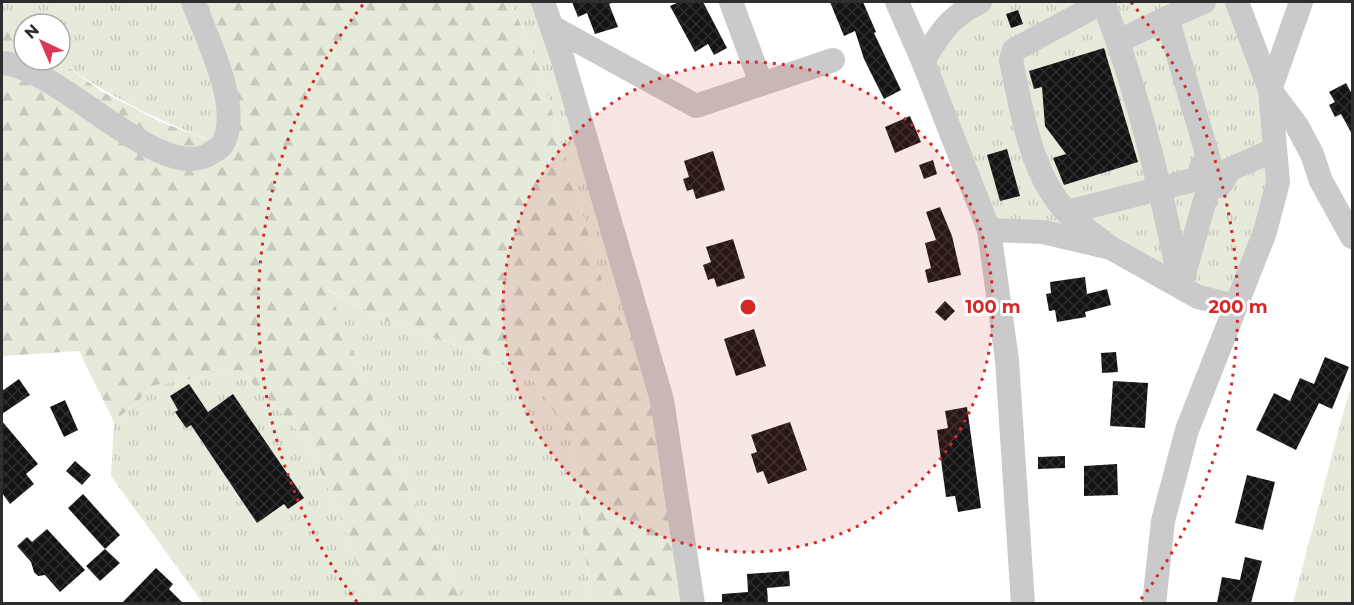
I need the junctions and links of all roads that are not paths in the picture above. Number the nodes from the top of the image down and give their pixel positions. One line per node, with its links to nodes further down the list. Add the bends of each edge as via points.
1 (193, 2): 15 (street, via 221,77 230,115 222,146 203,158 183,161 156,151 66,90 14,64)
2 (543, 2): 11 (street)
3 (731, 2): 16 (street)
4 (897, 2): 14 (street)
5 (980, 2): 14 (street, via 946,24)
6 (1103, 2): 12 (street); 21 (street, via 1014,50 1011,61 1040,176)
7 (1204, 2): 10 (street)
8 (1237, 2): 17 (street)
9 (1301, 2): 17 (street)
10 (1167, 18): 12 (street); 19 (street, via 1209,160 1199,174)
11 (552, 27): 16 (street, via 696,106); 27 (street, via 662,400)
12 (1119, 40): 20 (street)
13 (833, 60): 16 (street)
14 (923, 61): 22 (street)
15 (2, 63)
16 (761, 83)
17 (1270, 90): 18 (street); 23 (street, via 1297,126 1321,182)
18 (1274, 150): 19 (street, via 1226,171 1219,186); 26 (street, via 1278,182 1265,232)
19 (1205, 182): 20 (street); 25 (street)
20 (1160, 188): 21 (street); 25 (street)
21 (1068, 212): 24 (street)
22 (989, 230): 24 (street, via 1043,232); 28 (street, via 1007,360)
23 (1353, 237)
24 (1112, 248): 25 (street)
25 (1181, 287): 26 (street, via 1198,297)
26 (1235, 306): 29 (street, via 1186,430 1163,521)
27 (693, 603)
28 (1023, 603)
29 (1154, 603)

